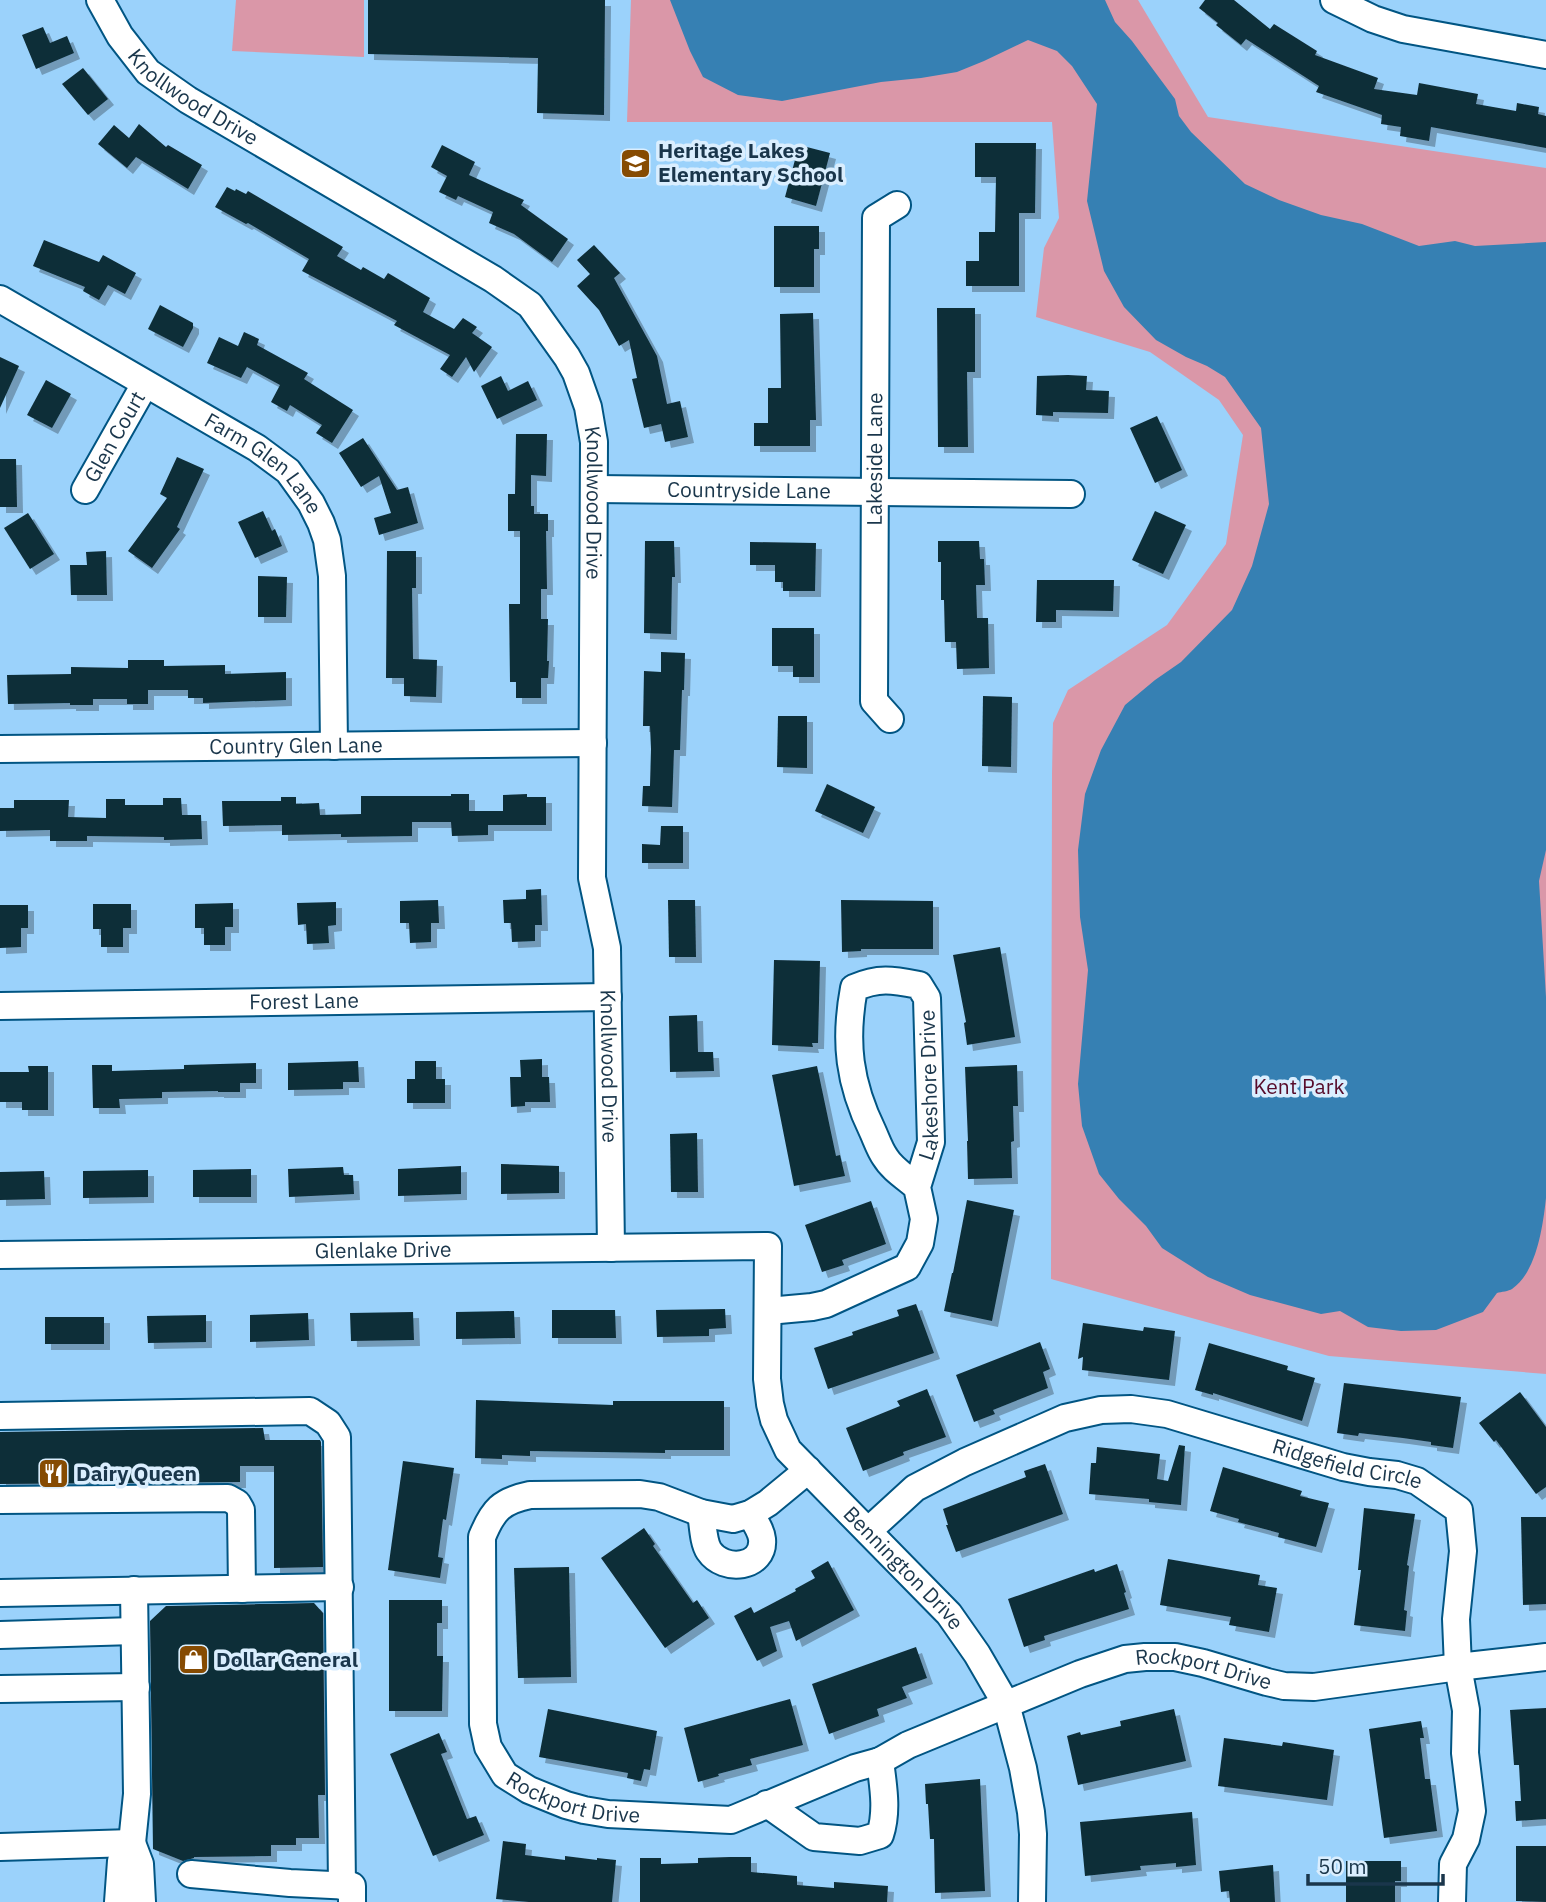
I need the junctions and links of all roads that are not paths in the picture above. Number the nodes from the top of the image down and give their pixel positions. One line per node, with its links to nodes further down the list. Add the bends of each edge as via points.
1 (100, 0): 7 (street, Knollwood Drive, via 148,72 530,305 580,384 594,442)
2 (1334, 0): 3 (street, via 1403,29)
3 (1546, 55)
4 (897, 205): 9 (street, Lakeside Lane, via 876,218)
5 (0, 299): 6 (street, Farm Glen Lane)
6 (145, 384): 8 (street, Glen Court); 13 (street, Farm Glen Lane, via 257,448 288,471 311,503 321,523 332,576)
7 (595, 489): 9 (street, Countryside Lane); 12 (street, Knollwood Drive)
8 (85, 490)
9 (875, 491): 10 (street, Countryside Lane); 11 (street, Lakeside Lane, via 874,701)
10 (1072, 494)
11 (890, 719)
12 (593, 743): 13 (street, Country Glen Lane); 15 (street, Knollwood Drive, via 592,878 607,948)
13 (334, 746): 14 (street, Country Glen Lane)
14 (0, 749)
15 (608, 997): 16 (street, Forest Lane); 19 (street, Knollwood Drive)
16 (0, 1006)
17 (917, 1187): 17 (street, Lakeshore Drive, via 886,1159 855,1087 850,1059 851,1004 854,988 869,982 890,979 919,985 927,999 932,1142); 21 (street, via 923,1229 907,1267 826,1304)
18 (768, 1247): 19 (street, Glenlake Drive); 21 (street, Bennington Drive)
19 (611, 1248): 20 (street, Glenlake Drive)
20 (0, 1255)
21 (768, 1311): 23 (street, Bennington Drive, via 770,1404 788,1450)
22 (0, 1416): 28 (street, via 310,1411 328,1423 337,1437)
23 (808, 1470): 26 (street); 27 (street, Bennington Drive)
24 (0, 1500): 29 (street, via 228,1498 241,1510)
25 (701, 1513): 26 (street, Rockport Drive, via 733,1519); 26 (street, via 708,1550 730,1566 752,1560 761,1550 762,1540); 40 (street, Rockport Drive, via 640,1493 530,1495 499,1507 482,1538 483,1724 488,1747 505,1775 529,1790 584,1810 731,1820)
26 (750, 1514)
27 (868, 1531): 35 (street, Ridgefield Circle, via 915,1488 1043,1426 1101,1410 1167,1414 1343,1467 1407,1477 1459,1510 1463,1551 1457,1608); 38 (street, Bennington Drive, via 949,1614)
28 (340, 1587): 29 (street); 44 (street)
29 (242, 1589): 30 (street)
30 (134, 1590): 31 (street); 32 (street)
31 (0, 1593)
32 (134, 1630): 33 (street); 36 (street)
33 (0, 1635)
34 (1546, 1657): 35 (street, Rockport Drive)
35 (1458, 1667): 38 (street, Rockport Drive, via 1300,1687 1175,1657 1145,1657 1104,1665); 48 (street, Ridgefield Circle, via 1466,1710 1465,1753 1472,1811 1466,1839 1453,1864)
36 (136, 1687): 37 (street); 41 (street)
37 (0, 1689)
38 (1006, 1704): 39 (street, Rockport Drive); 47 (street, Bennington Drive, via 1031,1812)
39 (880, 1761): 40 (street, Rockport Drive); 40 (street, via 885,1821 880,1835 860,1841 814,1837)
40 (767, 1804)
41 (132, 1843): 42 (street); 45 (street, via 121,1861); 46 (street, via 140,1864)
42 (0, 1847)
43 (191, 1874): 44 (street)
44 (342, 1892)
45 (118, 1902)
46 (142, 1902)
47 (1032, 1902)
48 (1452, 1902)

